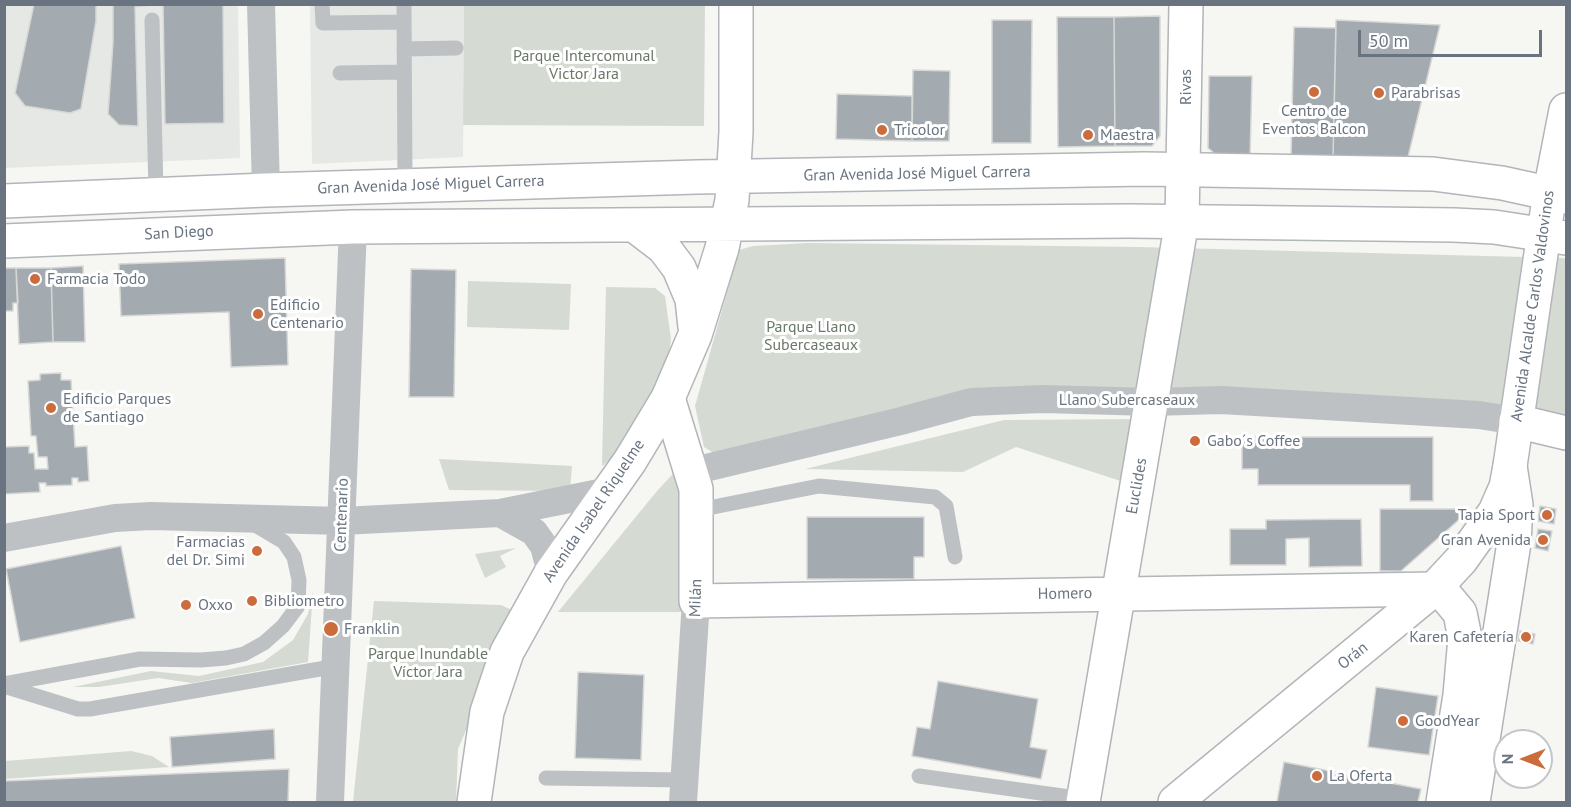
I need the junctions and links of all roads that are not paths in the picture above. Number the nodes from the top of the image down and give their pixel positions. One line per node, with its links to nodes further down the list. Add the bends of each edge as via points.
1 (261, 4): 16 (street)
2 (322, 4): 7 (lane, via 325,24)
3 (404, 4): 7 (lane)
4 (736, 4): 14 (main road, Avenida Isabel Riquelme)
5 (1186, 4): 13 (main road, Rivas)
6 (152, 20): 17 (lane)
7 (404, 22): 9 (lane)
8 (456, 48): 9 (lane)
9 (404, 49): 10 (lane)
10 (404, 72): 11 (lane); 15 (lane)
11 (339, 73)
12 (1566, 110): 18 (main road, Avenida Alcalde Carlos Valdovinos)
13 (1185, 170): 14 (main road, Gran Avenida José Miguel Carrera); 18 (main road, Gran Avenida José Miguel Carrera, via 1433,174); 20 (main road, Euclides)
14 (734, 177): 15 (main road, Gran Avenida José Miguel Carrera); 21 (main road, Avenida Isabel Riquelme)
15 (405, 185): 16 (main road, Gran Avenida José Miguel Carrera)
16 (266, 190): 17 (main road)
17 (156, 194): 19 (main road)
18 (1558, 195): 24 (main road, Avenida Alcalde Carlos Valdovinos)
19 (4, 201)
20 (1182, 221): 21 (main road); 24 (main road, via 1454,225); 28 (main road, Euclides)
21 (728, 224): 22 (main road); 26 (main road, Avenida Isabel Riquelme)
22 (634, 225): 23 (main road); 26 (main road, via 664,248 679,268 692,299)
23 (353, 227): 25 (main road, San Diego); 37 (street, Centenario)
24 (1555, 236): 29 (main road, Avenida Alcalde Carlos Valdovinos)
25 (4, 241)
26 (695, 335): 27 (main road, Avenida Isabel Riquelme)
27 (668, 398): 31 (main road, Milán); 33 (main road, Avenida Isabel Riquelme)
28 (1152, 402): 29 (street, Llano Subercaseaux, via 1232,400 1479,415); 31 (street, Llano Subercaseaux, via 970,402); 42 (main road, Euclides)
29 (1516, 421): 30 (main road, Llano Subercaseaux); 32 (main road, Avenida Alcalde Carlos Valdovinos)
30 (1566, 433)
31 (693, 471): 34 (main road, Milán)
32 (1508, 477): 41 (main road, Orán, via 1486,527); 54 (main road, Avenida Alcalde Carlos Valdovinos, via 1516,505 1514,543)
33 (609, 491): 35 (street); 40 (main road, Avenida Isabel Riquelme)
34 (698, 510): 39 (lane, via 819,486 935,497 946,506); 43 (main road, Milán)
35 (500, 513): 37 (street); 40 (street, via 534,532 544,546)
36 (244, 519): 37 (street); 38 (street, via 115,518); 45 (lane, via 284,542 294,557 299,580 298,606 283,627 264,643 226,658 147,658)
37 (342, 521): 44 (street, Centenario)
38 (4, 538)
39 (955, 557)
40 (551, 573): 51 (main road, Avenida Isabel Riquelme, via 512,641 495,684 480,750)
41 (1434, 589): 42 (main road, Homero); 52 (main road, Orán); 53 (main road, via 1453,601 1465,638)
42 (1119, 592): 43 (main road, Homero); 49 (main road, Euclides)
43 (696, 601): 48 (street, Milán)
44 (337, 666): 45 (lane, via 90,709 78,709); 50 (street, Centenario)
45 (4, 685)
46 (919, 776): 49 (lane)
47 (546, 778): 48 (lane)
48 (684, 791)
49 (1083, 800)
50 (330, 802)
51 (474, 802)
52 (1175, 802)
53 (1443, 802)
54 (1473, 802)

